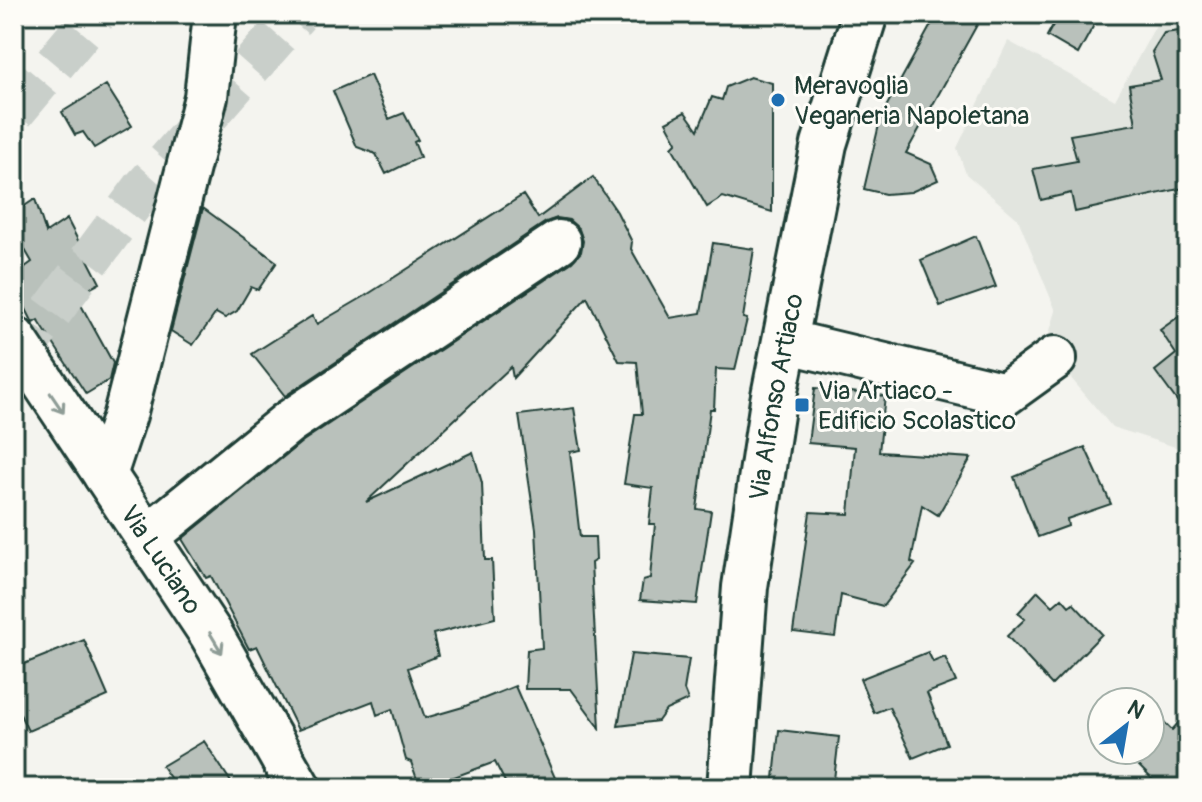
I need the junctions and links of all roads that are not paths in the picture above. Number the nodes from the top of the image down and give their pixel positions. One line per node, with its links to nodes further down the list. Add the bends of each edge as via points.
1 (215, 14): 7 (street, via 206,97)
2 (865, 14): 5 (main road, Via Alfonso Artiaco, via 824,144)
3 (559, 242): 8 (street, via 289,422)
4 (14, 338): 7 (street, Via Luciano, one-way to 7)
5 (785, 341): 6 (street, via 1005,394); 10 (main road, Via Alfonso Artiaco, via 745,587)
6 (1055, 358)
7 (105, 475): 8 (street, Via Luciano)
8 (147, 537): 9 (street, Via Luciano, one-way to 9, via 211,634)
9 (299, 788)
10 (730, 788)

